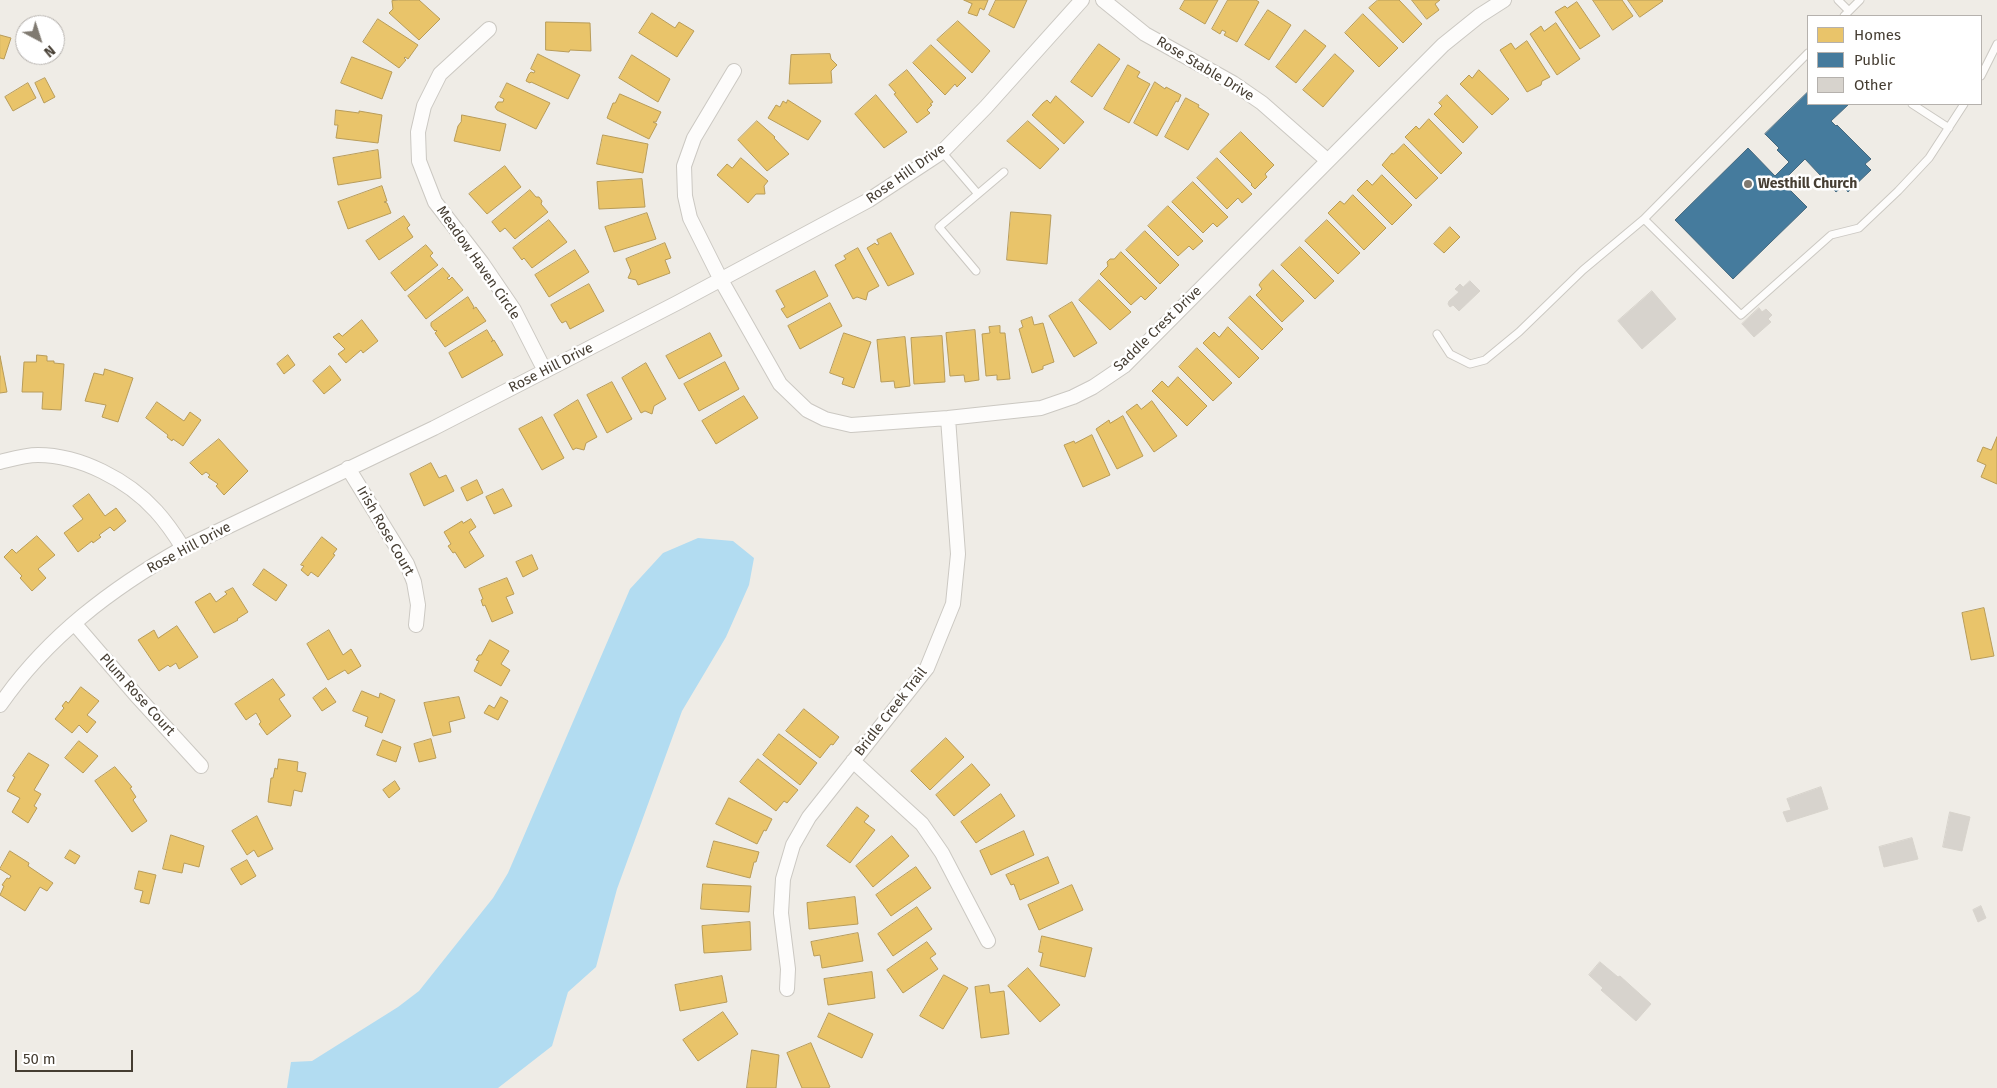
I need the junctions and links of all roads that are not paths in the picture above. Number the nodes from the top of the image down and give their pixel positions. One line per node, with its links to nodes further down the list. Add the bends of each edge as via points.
1 (1082, 0): 15 (street, Rose Hill Drive)
2 (1103, 0): 16 (street, Rose Stable Drive, via 1145,34 1262,103)
3 (1504, 0): 16 (street, Saddle Crest Drive, via 1443,44)
4 (1838, 0): 6 (lane)
5 (1860, 0): 6 (lane)
6 (1847, 14)
7 (489, 29): 23 (street, Meadow Haven Circle, via 440,74 424,106 418,132 420,161 435,202 514,310)
8 (1997, 44): 11 (lane)
9 (1807, 54): 19 (lane)
10 (734, 71): 21 (street, Saddle Crest Drive, via 694,138 684,166 690,218)
11 (1982, 74)
12 (1914, 105): 14 (lane)
13 (1963, 105): 14 (lane)
14 (1949, 128): 19 (lane, via 1930,158 1859,228 1831,235 1741,316)
15 (942, 152): 18 (lane); 21 (street, Rose Hill Drive, via 869,200)
16 (1328, 161): 24 (street, Saddle Crest Drive, via 1124,366 1073,397 1041,408)
17 (1004, 172): 18 (lane)
18 (978, 194): 20 (lane, via 939,227)
19 (1644, 220): 22 (lane, via 1582,270 1486,360 1470,364 1450,354)
20 (976, 271)
21 (721, 280): 23 (street, Rose Hill Drive); 24 (street, Saddle Crest Drive, via 780,384 807,410 824,419 852,425)
22 (1437, 334)
23 (545, 371): 26 (street, Rose Hill Drive)
24 (948, 418): 31 (street, Bridle Creek Trail, via 958,554 953,604 927,668)
25 (0, 462): 27 (street, via 38,455 78,461 137,493 156,511)
26 (348, 468): 27 (street, Rose Hill Drive); 29 (street, Irish Rose Court, via 407,564 418,605)
27 (183, 548): 28 (street, Rose Hill Drive, via 116,589)
28 (74, 623): 30 (street, Rose Hill Drive, via 47,647); 32 (street, Plum Rose Court)
29 (416, 625)
30 (0, 705)
31 (853, 761): 33 (street, via 922,824 942,853); 34 (street, Bridle Creek Trail, via 808,817 793,845 783,879 781,913 788,969)
32 (201, 766)
33 (988, 941)
34 (787, 989)

